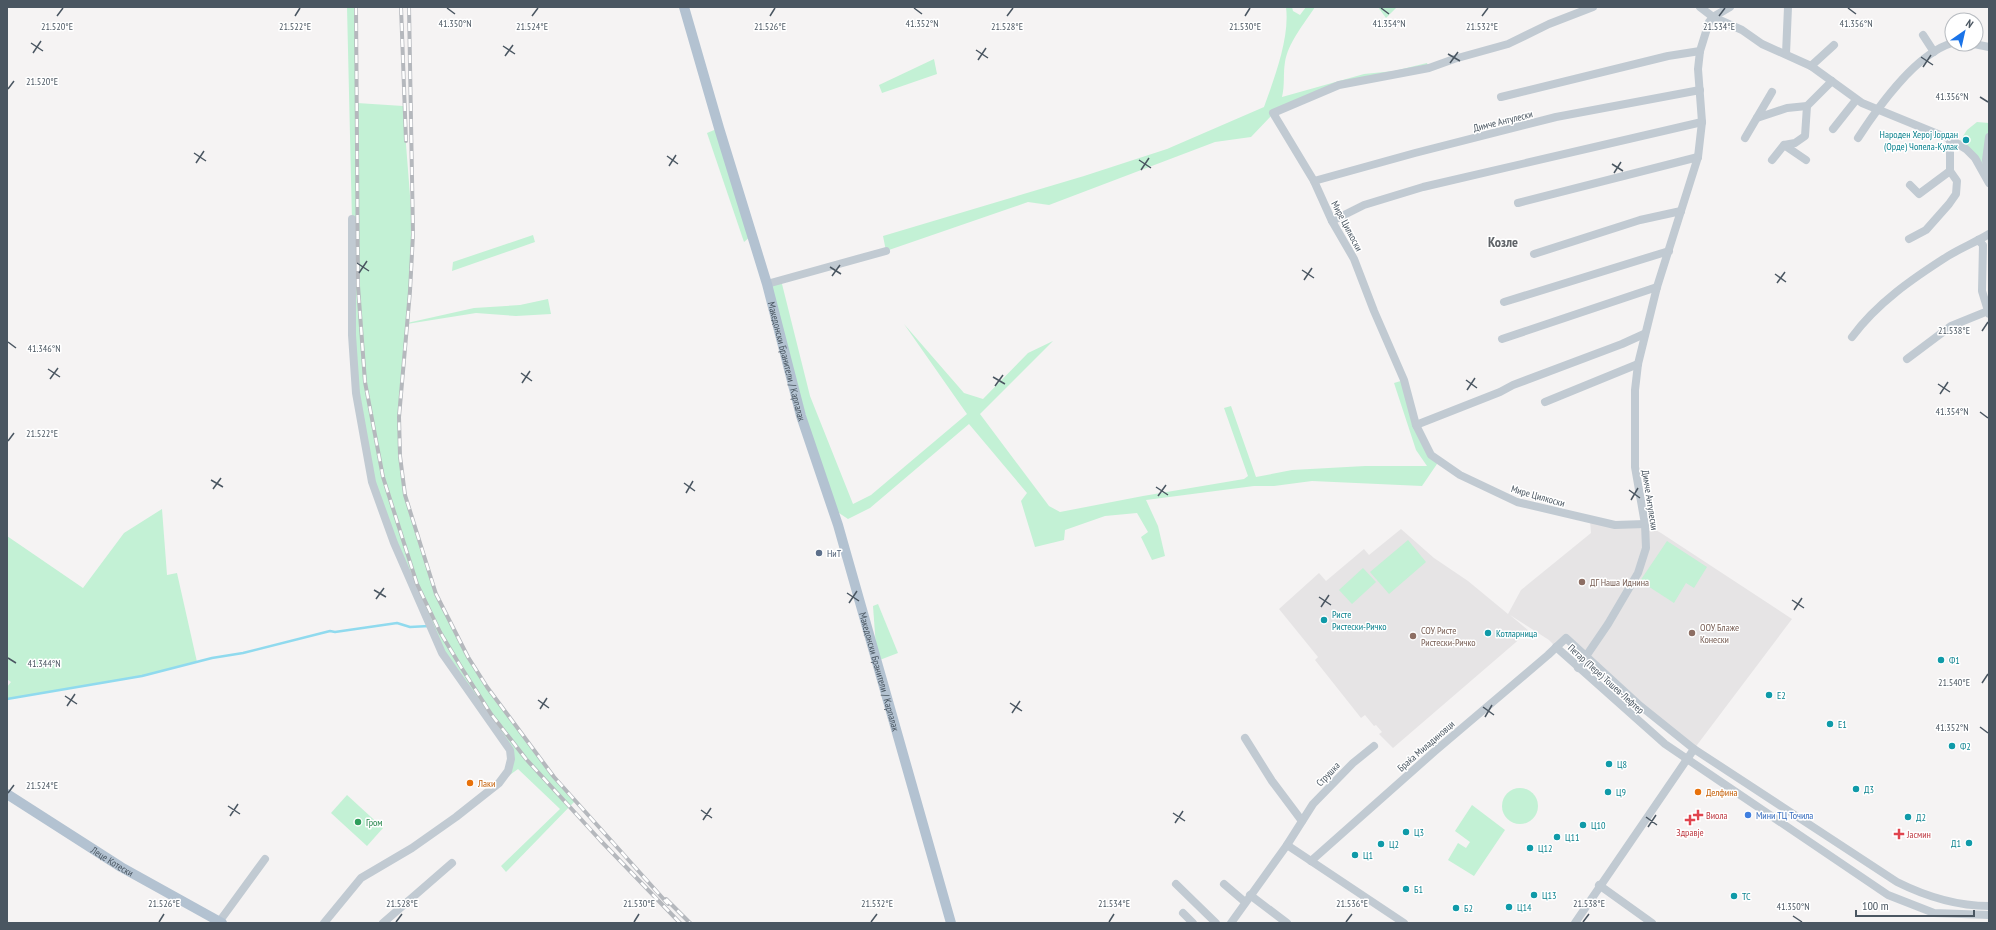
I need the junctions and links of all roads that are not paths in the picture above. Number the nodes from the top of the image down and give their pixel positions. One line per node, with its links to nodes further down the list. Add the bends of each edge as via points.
1 (684, 7): 46 (main road, Македонски Бранители / Карпалак, via 718,128)
2 (1593, 7): 33 (street, Мире Цилкоски, via 1508,44 1429,68 1339,85 1274,113)
3 (1700, 7): 6 (street)
4 (1730, 7): 6 (street)
5 (1788, 7): 12 (street)
6 (1713, 17): 10 (street, Димче Антулески); 12 (street)
7 (1923, 35): 11 (street)
8 (1834, 45): 13 (street)
9 (1944, 45): 11 (street)
10 (1700, 51): 15 (street, Димче Антулески); 17 (street, via 1660,58)
11 (1934, 52): 20 (street, via 1901,80)
12 (1786, 54): 13 (street)
13 (1811, 66): 14 (street)
14 (1832, 81): 18 (street); 19 (street)
15 (1700, 90): 22 (street, Димче Антулески); 33 (street, Димче Антулески, via 1556,117)
16 (1772, 92): 21 (street)
17 (1501, 97)
18 (1856, 100): 20 (street); 23 (street)
19 (1807, 106): 21 (street, via 1787,108); 28 (street, via 1805,136 1795,143)
20 (1876, 110): 26 (street); 27 (street)
21 (1758, 118): 25 (street)
22 (1702, 122): 29 (street, Димче Антулески); 39 (street, via 1424,187 1364,205)
23 (1833, 129)
24 (1989, 137): 34 (street, via 1986,160)
25 (1745, 138)
26 (1858, 138)
27 (1950, 139): 32 (street); 34 (street, via 1975,158)
28 (1784, 145): 30 (street); 31 (street)
29 (1698, 157): 36 (street); 37 (street, Димче Антулески)
30 (1772, 160)
31 (1806, 160)
32 (1950, 171): 35 (street, via 1919,194); 41 (street, via 1957,180 1956,194 1926,230)
33 (1314, 182): 39 (street, Мире Цилкоски)
34 (1989, 183)
35 (1910, 185)
36 (1518, 203)
37 (1681, 211): 44 (street, Димче Антулески); 45 (street, via 1640,220)
38 (352, 219): 79 (street, via 352,335 356,393 372,482 394,543 442,652 510,750 511,759 508,771 499,783 412,848 360,878)
39 (1332, 221): 56 (street, Мире Цилкоски, via 1354,259 1404,380)
40 (1989, 234): 42 (street)
41 (1909, 239)
42 (1978, 240): 49 (street, via 1983,245 1982,291); 51 (street, via 1948,256 1887,299 1866,318)
43 (886, 251): 46 (street)
44 (1668, 252): 47 (street, Димче Антулески); 48 (street)
45 (1534, 254)
46 (767, 284): 81 (main road, Македонски Бранители / Карпалак, via 802,416 838,524)
47 (1657, 287): 50 (street, Димче Антулески); 52 (street)
48 (1504, 302)
49 (1989, 313): 53 (street, via 1950,326)
50 (1644, 334): 54 (street, Димче Антулески); 56 (street)
51 (1852, 337)
52 (1502, 339)
53 (1907, 359)
54 (1638, 364): 55 (street); 57 (street, Димче Антулески, via 1635,390 1635,467)
55 (1545, 402)
56 (1416, 425): 57 (street, Мире Цилкоски, via 1431,455 1460,475 1489,490 1517,502 1590,520 1615,525)
57 (1645, 524): 59 (street, Димче Антулески, via 1646,548 1638,573)
58 (1556, 647): 59 (street, Петар (Пере) Тошев-Лефтер, via 1566,638); 60 (street, Петар (Пере) Тошев-Лефтер); 69 (street, Браќа Миладиновци)
59 (1588, 656): 60 (street, Димче Антулески); 63 (street, Петар (Пере) Тошев-Лефтер, via 1638,704)
60 (1578, 668): 64 (street, Петар (Пере) Тошев-Лефтер, via 1664,744)
61 (1245, 738): 66 (street, via 1272,781)
62 (1374, 746): 66 (street, Струшка, via 1353,763 1313,804)
63 (1694, 749): 64 (street); 75 (street, Петар (Пере) Тошев-Лефтер, via 1897,882 1919,893)
64 (1685, 759): 73 (street); 77 (street, Петар (Пере) Тошев-Лефтер, via 1888,895 1934,913)
65 (7, 794): 78 (main road, Леце Котески, via 121,867)
66 (1302, 821): 67 (street, Струшка)
67 (1287, 845): 69 (street); 74 (street, Струшка)
68 (265, 859): 78 (street)
69 (1311, 861): 86 (street)
70 (452, 863): 80 (street)
71 (1176, 884): 83 (street)
72 (1224, 884): 74 (street)
73 (1599, 885): 87 (street); 88 (street)
74 (1247, 899): 84 (street, Струшка); 85 (street)
75 (1987, 906): 77 (street)
76 (1183, 913): 82 (street)
77 (1986, 918)
78 (221, 922)
79 (324, 923)
80 (383, 923)
81 (951, 923)
82 (1193, 923)
83 (1216, 923)
84 (1231, 923)
85 (1287, 923)
86 (1404, 923)
87 (1575, 923)
88 (1652, 923)

